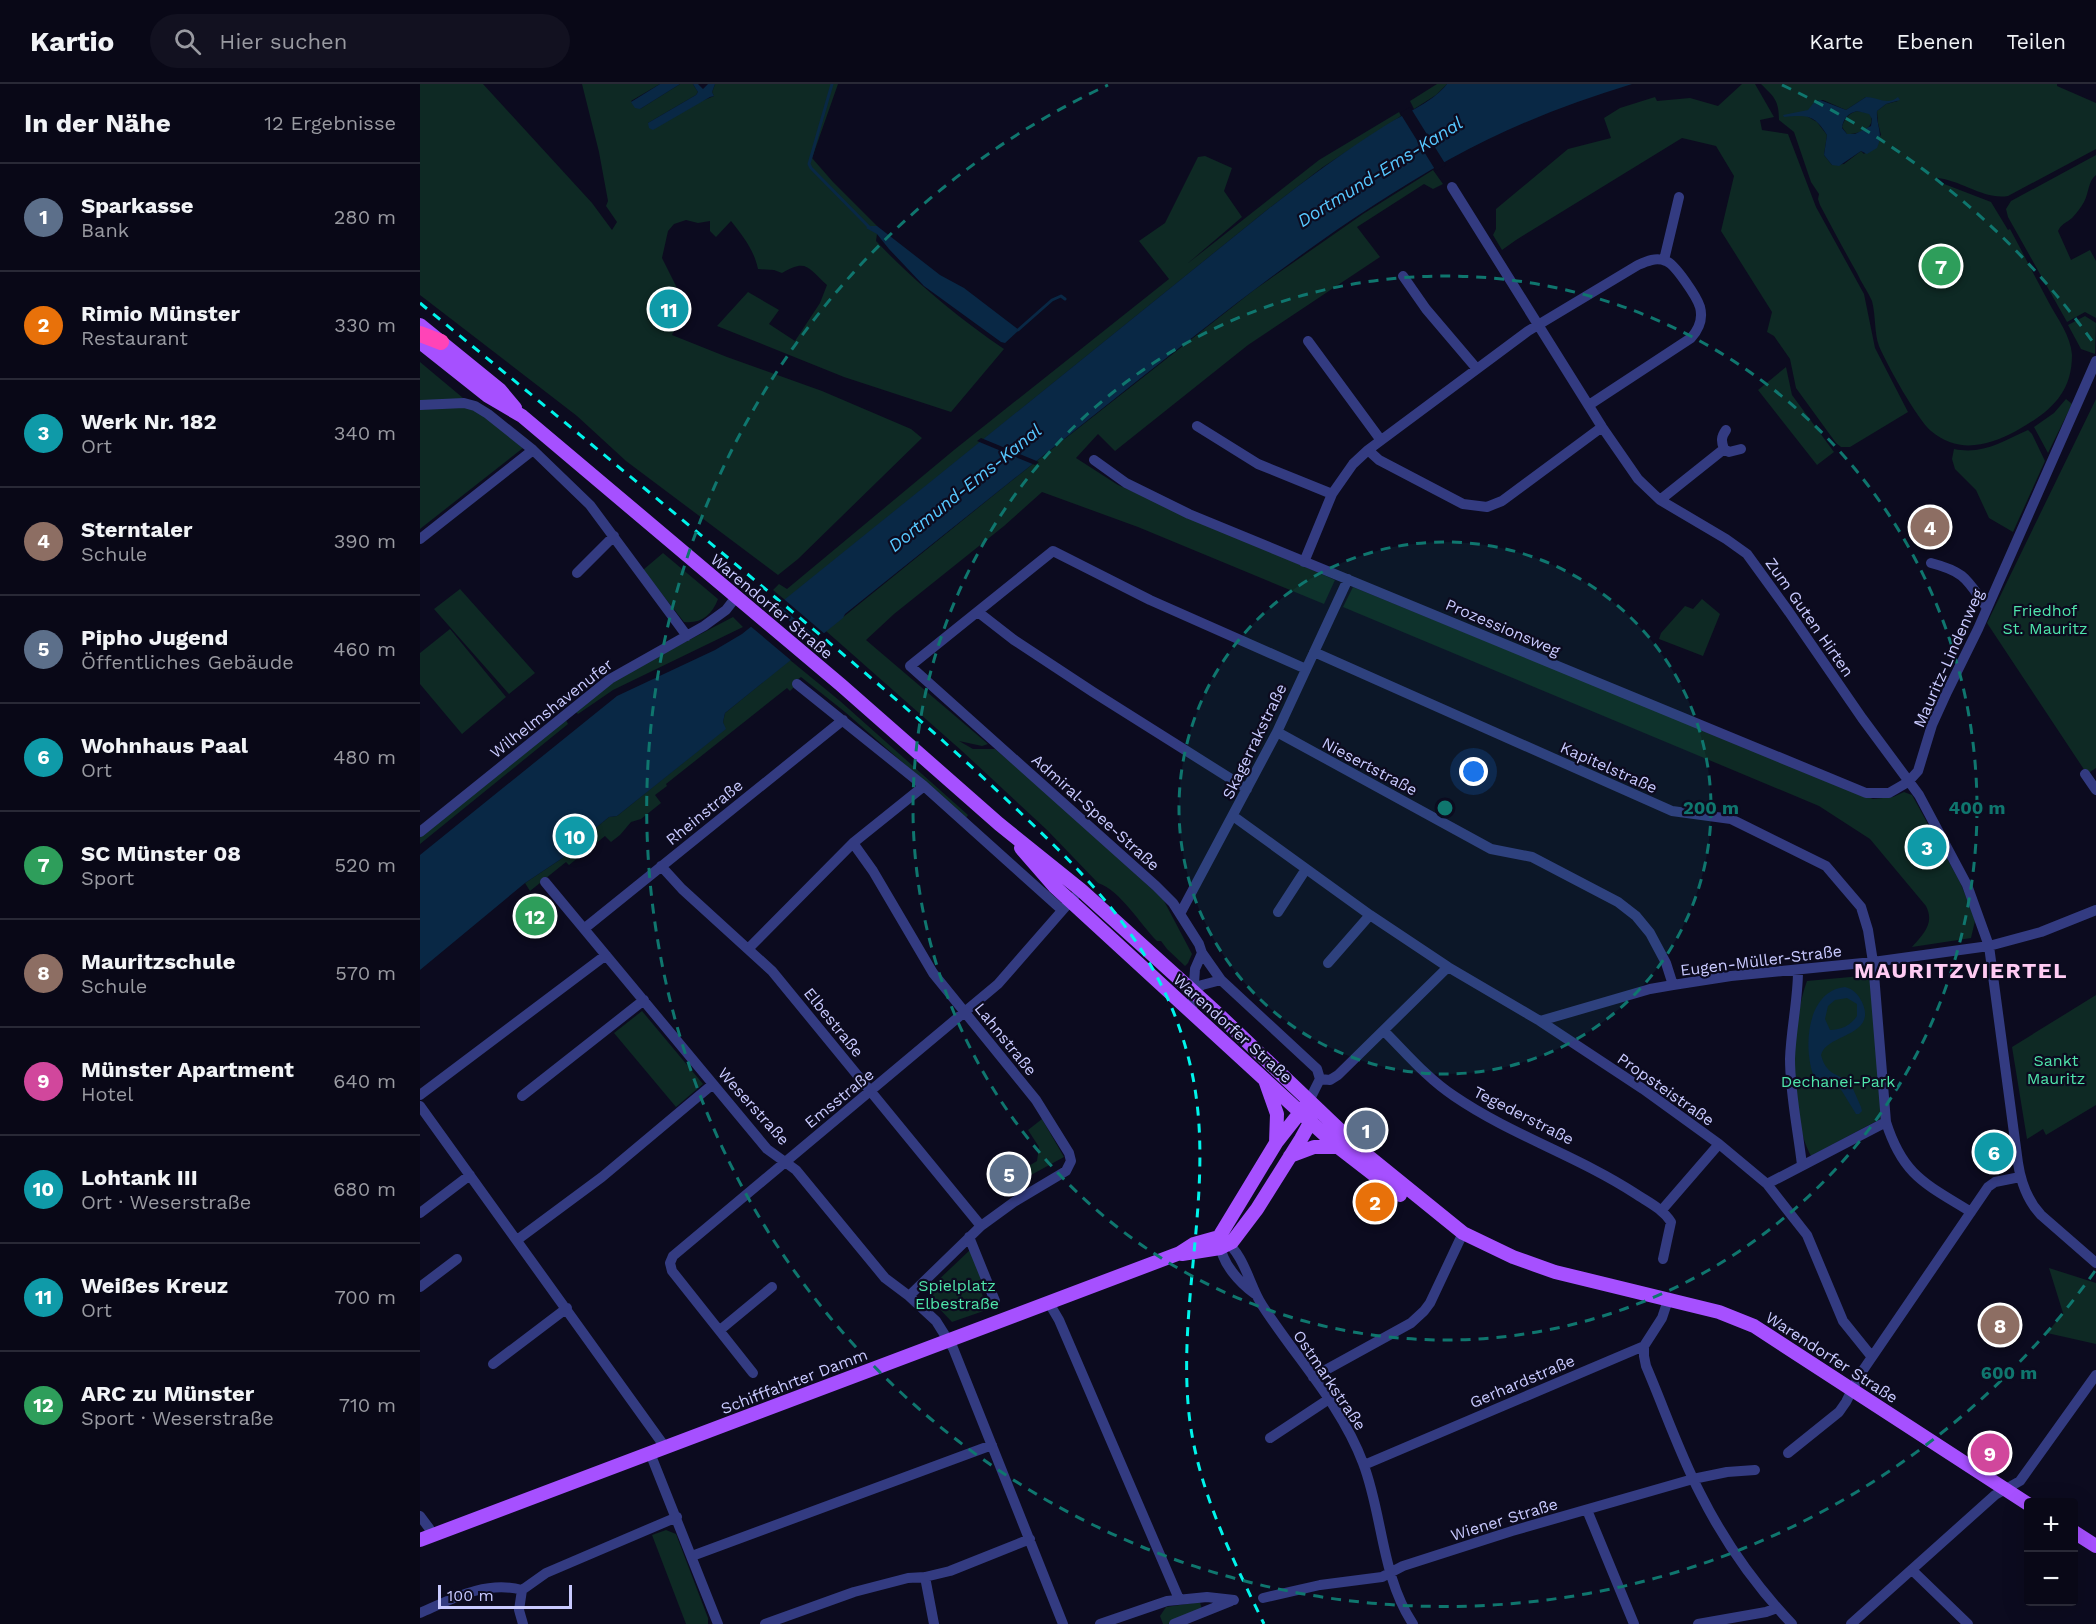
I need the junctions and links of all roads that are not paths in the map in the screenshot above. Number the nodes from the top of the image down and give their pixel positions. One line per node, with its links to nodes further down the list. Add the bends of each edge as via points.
1 (1452, 187): 6 (street, Zum Guten Hirten)
2 (1679, 197): 3 (street)
3 (1665, 260): 6 (street, via 1638,264); 14 (street, via 1676,269 1700,306 1698,331)
4 (1403, 276): 12 (street)
5 (420, 325): 10 (main road, Warendorfer Straße)
6 (1539, 325): 12 (street); 14 (street, Zum Guten Hirten)
7 (420, 334): 10 (highway)
8 (1308, 341): 19 (street)
9 (420, 342): 15 (main road, Warendorfer Straße, via 488,396)
10 (441, 342): 15 (main road, Warendorfer Straße, via 500,390)
11 (2096, 361): 34 (street, Mauritz-Lindenweg)
12 (1477, 369): 19 (street)
13 (420, 405): 22 (street, via 475,406)
14 (1589, 405): 17 (street, Zum Guten Hirten)
15 (522, 416): 33 (main road, Warendorfer Straße)
16 (1197, 426): 25 (street, via 1258,464)
17 (1602, 427): 23 (street, via 1502,501 1487,507 1463,504 1379,460); 26 (street, Zum Guten Hirten, via 1638,479)
18 (1726, 430): 20 (street, via 1722,435)
19 (1380, 439): 23 (street)
20 (1724, 449): 21 (street); 26 (street)
21 (1741, 449)
22 (533, 450): 27 (street, via 590,505); 28 (street)
23 (1368, 450): 25 (street)
24 (1094, 460): 29 (street, Prozessionsweg, via 1126,483 1189,514)
25 (1332, 494): 29 (street)
26 (1660, 500): 43 (street, Zum Guten Hirten, via 1748,554)
27 (614, 536): 31 (street); 36 (street)
28 (420, 539)
29 (1304, 562): 32 (street, Prozessionsweg)
30 (1931, 563): 34 (street, via 1963,576)
31 (577, 573)
32 (1348, 579): 37 (street, Skagerrakstraße); 43 (street, Prozessionsweg, via 1866,793 1889,793)
33 (736, 597): 36 (street, Wilhelmshavenufer, via 726,610); 48 (main road, Warendorfer Straße)
34 (1987, 608): 43 (street, Mauritz-Lindenweg, via 1932,725 1918,771)
35 (978, 612): 38 (street, via 1053,552); 45 (street, via 1014,640); 58 (street, Admiral-Spee-Straße, via 910,666 1156,886)
36 (687, 636): 49 (street, Wilhelmshavenufer, via 610,679)
37 (1314, 652): 38 (street, Skagerrakstraße); 65 (street, Kapitelstraße, via 1672,811 1731,819 1826,866 1861,907)
38 (1306, 669): 41 (street, Skagerrakstraße)
39 (796, 684): 40 (street, Warendorfer Straße)
40 (843, 720): 44 (street, Warendorfer Straße); 51 (street, Rheinstraße)
41 (1276, 732): 45 (street, Skagerrakstraße); 70 (street, Niesertstraße, via 1491,849 1532,857 1618,902 1650,933)
42 (2085, 774): 46 (street)
43 (1908, 782): 61 (street, via 1919,795 1967,885)
44 (924, 786): 50 (street); 55 (street, Warendorfer Straße)
45 (1247, 789): 47 (street, Skagerrakstraße)
46 (2096, 790)
47 (1233, 816): 52 (street, Propsteistraße); 58 (street, Skagerrakstraße)
48 (999, 824): 54 (main road, Warendorfer Straße); 55 (main road, Warendorfer Straße, via 1054,886)
49 (420, 832)
50 (853, 843): 62 (street); 74 (street, Lahnstraße, via 933,973)
51 (661, 866): 60 (street, Rheinstraße); 62 (street, Elbestraße)
52 (1306, 870): 57 (street); 59 (street, Propsteistraße)
53 (545, 882): 60 (street, Weserstraße)
54 (1081, 890): 55 (street, Emsstraße); 71 (main road, Warendorfer Straße)
55 (1066, 906): 73 (main road, Warendorfer Straße); 74 (street, Emsstraße, via 998,984)
56 (2096, 910): 61 (street, Eugen-Müller-Straße, via 2041,932)
57 (1278, 912)
58 (1180, 914): 63 (street, Admiral-Spee-Straße)
59 (1371, 915): 66 (street); 67 (street, Propsteistraße)
60 (585, 928): 64 (street, Weserstraße)
61 (1989, 946): 65 (street, Eugen-Müller-Straße); 93 (street)
62 (748, 949): 80 (street, Elbestraße, via 800,1003)
63 (1202, 952): 69 (street, Warendorfer Straße); 71 (street, via 1195,969)
64 (606, 955): 72 (street, Weserstraße); 81 (street)
65 (1873, 962): 68 (street, Eugen-Müller-Straße); 85 (street, Kapitelstraße)
66 (1328, 963)
67 (1448, 967): 75 (street, Propsteistraße); 76 (street)
68 (1798, 970): 70 (street, Eugen-Müller-Straße); 91 (street, via 1790,1080)
69 (1221, 980): 71 (street, Warendorfer Straße); 78 (street, Warendorfer Straße, via 1317,1069)
70 (1673, 985): 75 (street, Eugen-Müller-Straße)
71 (1193, 992): 73 (street); 84 (main road, Warendorfer Straße)
72 (644, 1000): 79 (street, Weserstraße); 82 (street)
73 (1192, 1011): 77 (main road, Warendorfer Straße)
74 (966, 1012): 80 (street, Emsstraße); 98 (street, Lahnstraße, via 1048,1117 1071,1161 1066,1171)
75 (1540, 1021): 87 (street, Propsteistraße)
76 (1384, 1031): 78 (street, via 1338,1075 1330,1080); 95 (street, Tegederstraße, via 1453,1096 1616,1181)
77 (1264, 1078): 84 (main road, Warendorfer Straße); 86 (main road, via 1277,1114)
78 (1320, 1079): 84 (street, Warendorfer Straße)
79 (714, 1084): 90 (street, Weserstraße, via 767,1149); 101 (street, via 602,1177)
80 (871, 1092): 90 (street, Emsstraße); 98 (street, Elbestraße)
81 (420, 1095)
82 (522, 1096)
83 (420, 1106): 92 (street)
84 (1307, 1111): 86 (main road); 88 (main road, Warendorfer Straße); 89 (main road); 99 (main road, Warendorfer Straße)
85 (1886, 1122): 91 (street); 96 (street, Kapitelstraße, via 1907,1167)
86 (1276, 1143): 102 (main road)
87 (1719, 1144): 94 (street, Propsteistraße); 95 (street)
88 (1338, 1146): 89 (main road, via 1314,1147); 99 (main road, Warendorfer Straße, via 1412,1204 1450,1230)
89 (1290, 1156): 102 (main road, via 1257,1209)
90 (785, 1162): 108 (street, Weserstraße, via 885,1278); 113 (street, Emsstraße, via 673,1256 670,1263)
91 (1802, 1165): 94 (street)
92 (470, 1175): 97 (street); 101 (street)
93 (2020, 1177): 96 (street, via 1988,1187); 105 (street, via 2034,1207)
94 (1767, 1184): 116 (street, Propsteistraße, via 1807,1235 1843,1321)
95 (1661, 1211): 104 (street, via 1671,1222)
96 (1971, 1212): 116 (street)
97 (420, 1213)
98 (981, 1226): 100 (street)
99 (1463, 1233): 110 (main road, Warendorfer Straße, via 1555,1272); 120 (street, via 1424,1311 1411,1323)
100 (969, 1237): 108 (street); 109 (street)
101 (517, 1240): 112 (street)
102 (1223, 1243): 111 (main road, Schifffahrter Damm, via 1180,1253); 120 (street, Ostmarkstraße, via 1251,1278 1255,1294)
103 (457, 1259): 106 (street)
104 (1663, 1259)
105 (2096, 1263)
106 (420, 1287)
107 (772, 1287): 113 (street)
108 (909, 1296): 114 (street, Weserstraße)
109 (995, 1300)
110 (1668, 1300): 115 (street, via 1662,1318); 121 (main road, Warendorfer Straße, via 1719,1312 1754,1326)
111 (1049, 1303): 114 (main road, Schifffahrter Damm); 146 (street)
112 (567, 1308): 117 (street); 125 (street)
113 (720, 1330): 118 (street, Emsstraße)
114 (949, 1340): 124 (street, Weserstraße); 125 (main road, Schifffahrter Damm)
115 (1644, 1346): 128 (street, Gerhardstraße); 130 (street, via 1646,1366)
116 (1872, 1357): 121 (street)
117 (493, 1364)
118 (753, 1373)
119 (2096, 1375): 131 (street, via 2020,1481)
120 (1313, 1377): 122 (street, Ostmarkstraße)
121 (1852, 1389): 127 (street, via 1839,1412); 131 (main road, Warendorfer Straße)
122 (1329, 1399): 123 (street); 128 (street, Ostmarkstraße)
123 (1270, 1438)
124 (992, 1445): 138 (street, Weserstraße); 140 (street)
125 (666, 1447): 126 (main road, Schifffahrter Damm)
126 (650, 1453): 135 (street); 137 (main road, Schifffahrter Damm)
127 (1788, 1453)
128 (1364, 1465): 142 (street, Ostmarkstraße)
129 (1755, 1470): 130 (street, Wiener Straße)
130 (1694, 1479): 133 (street, Wiener Straße); 147 (street, via 1732,1549)
131 (2005, 1489): 132 (main road, Warendorfer Straße); 141 (street)
132 (2024, 1501)
133 (1587, 1510): 142 (street, Wiener Straße); 157 (street)
134 (420, 1516): 137 (street, via 429,1528)
135 (677, 1517): 140 (street); 144 (street, via 546,1573)
136 (2078, 1535): 139 (main road)
137 (426, 1538)
138 (1030, 1539): 143 (street); 153 (street, Weserstraße)
139 (2096, 1546)
140 (692, 1556): 150 (street)
141 (1912, 1570): 160 (street); 161 (street)
142 (1391, 1572): 145 (street, Wiener Straße); 156 (street, Ostmarkstraße, via 1401,1606)
143 (925, 1577): 151 (street, via 854,1592); 152 (street)
144 (522, 1590): 148 (street, via 491,1587); 149 (street, via 519,1610)
145 (1263, 1598)
146 (1179, 1599): 154 (street); 155 (street, via 1234,1599)
147 (1777, 1608): 158 (street); 159 (street)
148 (420, 1613)
149 (523, 1624)
150 (718, 1624)
151 (765, 1624)
152 (934, 1624)
153 (1064, 1624)
154 (1100, 1624)
155 (1174, 1624)
156 (1413, 1624)
157 (1634, 1624)
158 (1698, 1624)
159 (1792, 1624)
160 (1851, 1624)
161 (1968, 1624)

